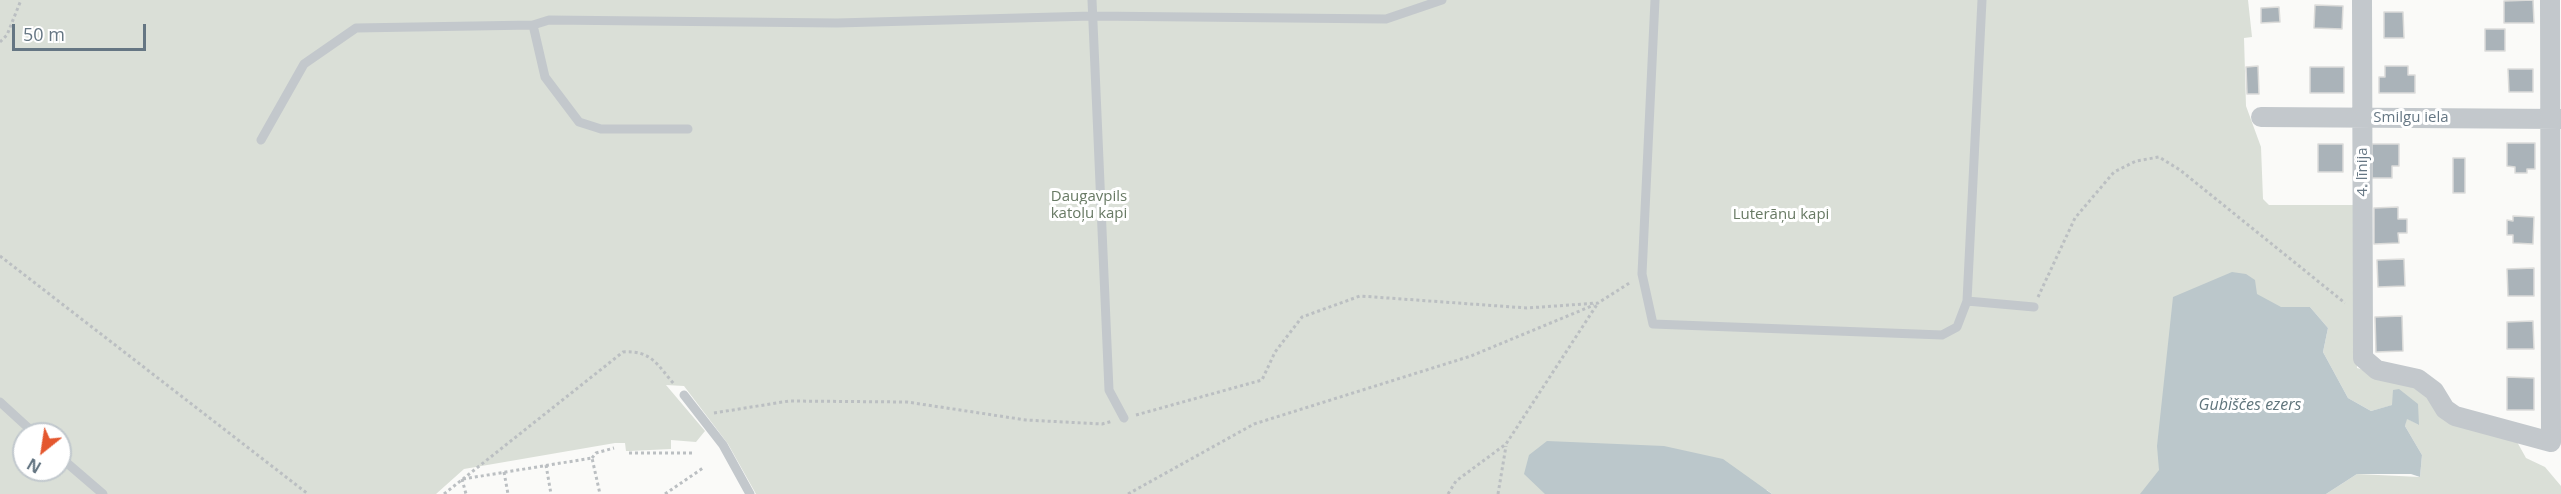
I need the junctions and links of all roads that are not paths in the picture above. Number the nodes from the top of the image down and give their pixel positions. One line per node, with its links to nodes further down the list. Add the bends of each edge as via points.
1 (1092, 0): 7 (lane)
2 (1442, 0): 7 (lane, via 1386,19)
3 (1655, 0): 14 (lane, via 1642,274 1653,324 1942,335 1957,327)
4 (1982, 0): 14 (lane)
5 (2362, 0): 10 (street, 4. līnija)
6 (2550, 0): 11 (street)
7 (1092, 16): 8 (lane, via 837,23 549,20); 18 (lane, via 1109,390)
8 (532, 25): 12 (lane, via 545,77 579,122 601,129); 13 (lane, via 356,28 304,64)
9 (2261, 117): 10 (street, Smilgu iela)
10 (2363, 118): 11 (street, Smilgu iela); 11 (street, 4. līnija, via 2363,357 2378,370 2418,379 2455,416 2551,442)
11 (2555, 119)
12 (688, 129)
13 (261, 140)
14 (1966, 301): 15 (lane)
15 (2034, 307)
16 (684, 395): 22 (lane, via 723,444)
17 (0, 402): 19 (lane)
18 (1124, 418)
19 (22, 422)
20 (72, 467): 21 (lane)
21 (103, 494)
22 (750, 494)

